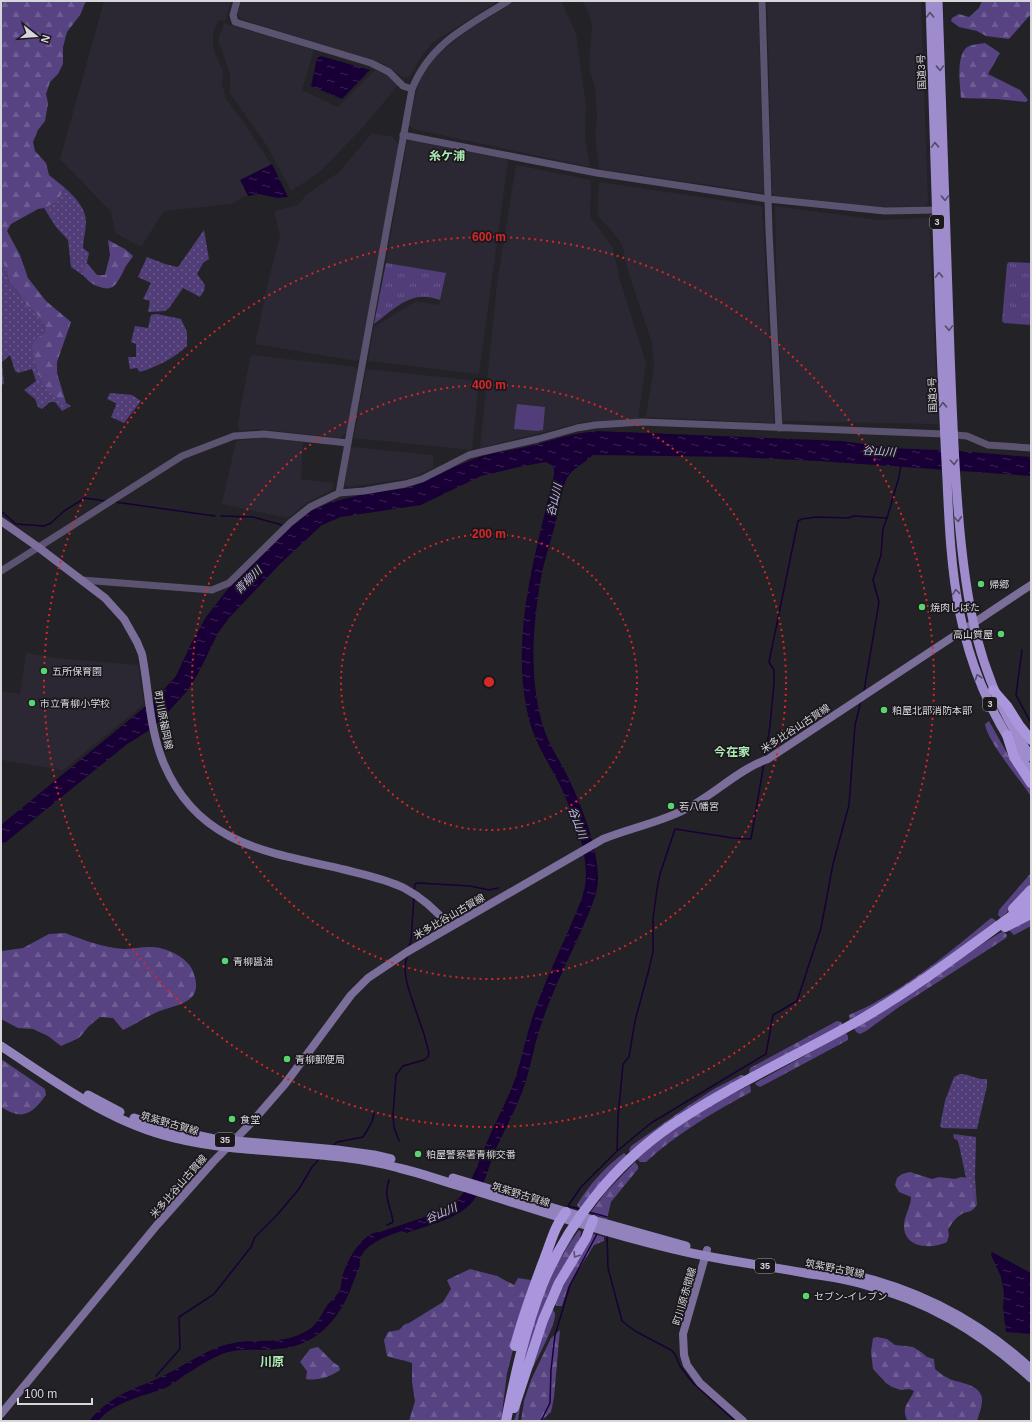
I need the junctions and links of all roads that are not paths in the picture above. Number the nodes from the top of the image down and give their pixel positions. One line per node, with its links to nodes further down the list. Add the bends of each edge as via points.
1 (237, 1): 6 (street, via 233,15 235,22 371,63 389,72 403,86)
2 (508, 1): 6 (street, via 439,46 416,77)
3 (762, 1): 8 (street)
4 (930, 1): 9 (highway, 国道3号 / 3, one-way to 4)
5 (938, 1): 11 (highway, 国道3号 / 3, one-way to 11)
6 (412, 89): 7 (street)
7 (403, 135): 8 (street, via 597,173); 12 (street)
8 (768, 199): 9 (street, via 885,211); 10 (street)
9 (937, 210): 11 (highway, 国道3号 / 3, one-way to 9)
10 (779, 428): 11 (street); 15 (street, via 642,422 595,425 473,454 422,479 405,484)
11 (949, 439): 13 (street, via 967,436 988,445); 14 (highway, 国道3号 / 3)
12 (348, 443): 15 (street); 17 (street, via 264,434 234,436 182,456)
13 (1031, 448)
14 (951, 479): 21 (highway, 国道3号 / 3, one-way to 21); 22 (highway, 国道3号 / 3, one-way to 14, via 949,533)
15 (339, 493): 19 (street, via 310,507 290,523 229,583 212,590)
16 (1, 521): 17 (main road, 町川原福岡線)
17 (38, 547): 18 (street); 19 (main road, 町川原福岡線)
18 (1, 571)
19 (82, 580): 33 (main road, 町川原福岡線, via 117,610 131,630 142,654 157,742 164,763 192,808 218,831 236,841 277,855 370,876 405,889 429,904)
20 (1031, 585): 21 (main road, 米多比谷山古賀線)
21 (973, 625): 22 (main road, 米多比谷山古賀線); 23 (highway, 国道3号 / 3)
22 (963, 630): 24 (highway, 国道3号 / 3, one-way to 22, via 980,682); 33 (main road, 米多比谷山古賀線, via 768,759 743,772 685,810 603,839)
23 (993, 690): 25 (highway); 26 (highway, 国道3号 / 3)
24 (1007, 736): 27 (highway, 国道3号 / 3); 28 (highway, via 1014,757)
25 (1031, 740)
26 (1031, 757)
27 (1031, 772)
28 (1031, 783)
29 (1031, 890): 34 (highway)
30 (1031, 902): 34 (highway)
31 (1031, 907): 34 (highway)
32 (1031, 914): 34 (highway)
33 (450, 927): 37 (main road, 米多比谷山古賀線, via 381,967 360,986 285,1084)
34 (998, 929): 44 (highway, via 892,1000 671,1126 627,1162 609,1181)
35 (1, 1038): 40 (main road, 筑紫野古賀線 / 35, via 75,1087 133,1118)
36 (1, 1046): 39 (main road, 筑紫野古賀線 / 35, via 105,1112 160,1134)
37 (251, 1123): 38 (main road, via 249,1134); 40 (main road, 米多比谷山古賀線)
38 (255, 1143): 40 (main road, 筑紫野古賀線 / 35); 42 (main road, 筑紫野古賀線 / 35, via 374,1155)
39 (206, 1144): 40 (main road, 筑紫野古賀線 / 35); 41 (main road, via 213,1152)
40 (231, 1144): 41 (main road, 米多比谷山古賀線); 42 (main road, 筑紫野古賀線 / 35, via 372,1161)
41 (214, 1162): 48 (main road, 米多比谷山古賀線, via 157,1225)
42 (467, 1185): 43 (main road, 筑紫野古賀線 / 35)
43 (564, 1215): 44 (main road, 筑紫野古賀線 / 35); 49 (highway, via 555,1229 520,1329 509,1372 504,1412)
44 (589, 1217): 45 (main road, 筑紫野古賀線 / 35); 49 (highway, one-way to 49, via 586,1238 559,1283 542,1320); 49 (highway, via 575,1228 561,1248 542,1286 524,1337 513,1382)
45 (706, 1253): 46 (main road, 筑紫野古賀線 / 35, via 844,1273 885,1283 965,1319 999,1342); 47 (main road, 筑紫野古賀線 / 35, via 857,1282 916,1301 982,1337); 50 (main road, 町川原赤間線, via 683,1334 684,1355 700,1383)
46 (1031, 1369)
47 (1031, 1378)
48 (2, 1409)
49 (508, 1421)
50 (743, 1421)

